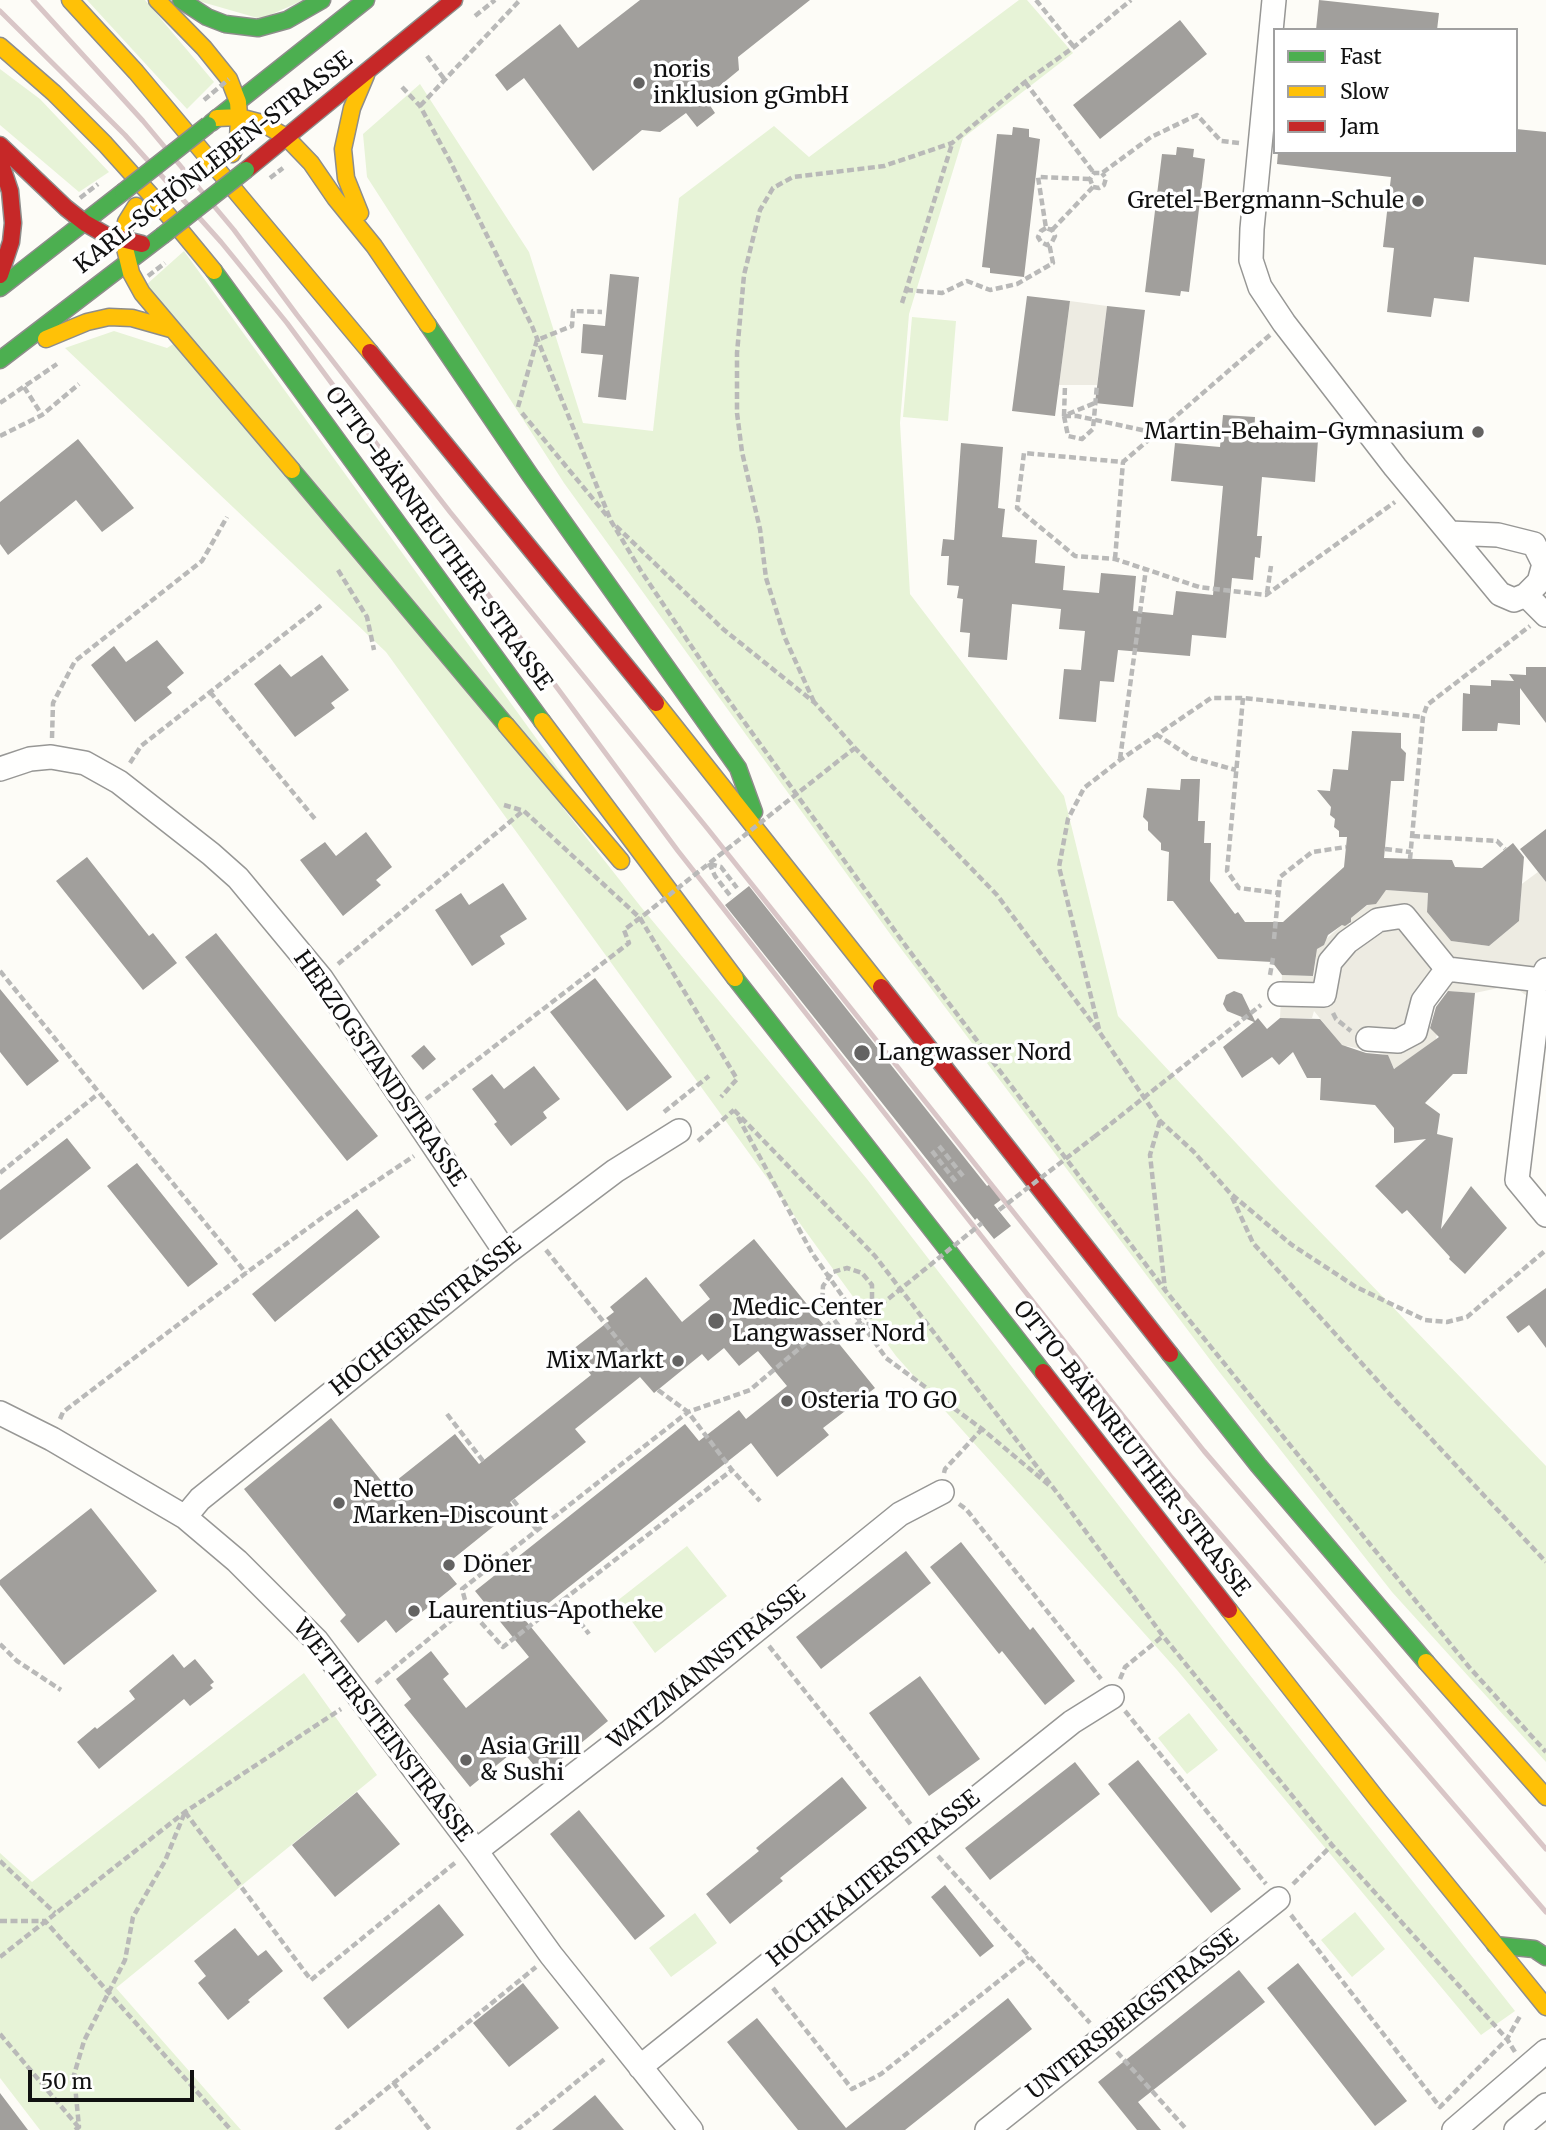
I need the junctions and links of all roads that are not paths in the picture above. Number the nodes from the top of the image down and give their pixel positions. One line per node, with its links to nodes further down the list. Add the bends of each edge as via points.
1 (70, 0): 29 (main road, via 145,82 351,329)
2 (157, 0): 10 (main road, via 223,71 233,86)
3 (181, 0): 4 (main road, via 225,24 258,28 287,20)
4 (322, 0)
5 (366, 0): 10 (main road, KARL-SCHÖNLEBEN-STRASSE)
6 (454, 0): 9 (main road, KARL-SCHÖNLEBEN-STRASSE)
7 (1274, 0): 25 (street, via 1251,260 1260,287 1284,323)
8 (0, 46): 32 (main road, OTTO-BÄRNREUTHER-STRASSE, via 106,144 224,282)
9 (367, 72): 11 (main road, KARL-SCHÖNLEBEN-STRASSE); 19 (main road, via 348,121 344,160 352,194)
10 (239, 110): 11 (main road); 14 (main road, KARL-SCHÖNLEBEN-STRASSE, bridge, via 212,122); 15 (main road, via 238,142)
11 (286, 137): 15 (main road, KARL-SCHÖNLEBEN-STRASSE, bridge); 19 (main road)
12 (0, 145): 16 (main road)
13 (0, 161): 21 (main road, via 10,191 13,223)
14 (159, 164): 16 (main road, KARL-SCHÖNLEBEN-STRASSE, bridge); 17 (main road, via 151,191 126,222)
15 (218, 192): 18 (main road, KARL-SCHÖNLEBEN-STRASSE, bridge)
16 (85, 223): 17 (main road); 22 (main road, KARL-SCHÖNLEBEN-STRASSE)
17 (123, 240): 18 (main road); 20 (main road)
18 (156, 240): 20 (main road, KARL-SCHÖNLEBEN-STRASSE)
19 (374, 246): 29 (main road, via 738,768)
20 (127, 262): 23 (main road, via 142,293); 24 (main road, KARL-SCHÖNLEBEN-STRASSE)
21 (0, 275)
22 (0, 288)
23 (171, 329): 24 (main road, via 109,317); 30 (main road)
24 (0, 360)
25 (1450, 533): 26 (street, via 1500,594 1514,600); 26 (street, via 1498,535 1534,544 1544,564 1539,582)
26 (1525, 595): 27 (street)
27 (1545, 615)
28 (0, 769): 39 (street, HERZOGSTANDSTRASSE, via 30,758 85,763 118,782 238,878 321,978)
29 (762, 836): 44 (main road, via 1249,1455)
30 (629, 871)
31 (647, 888): 32 (main road, OTTO-BÄRNREUTHER-STRASSE)
32 (686, 915): 47 (main road, OTTO-BÄRNREUTHER-STRASSE)
33 (1447, 969): 34 (street); 35 (street, via 1404,916 1378,920 1347,942 1330,962 1324,995); 36 (street, via 1423,1001 1415,1032 1398,1041)
34 (1544, 975): 38 (street, via 1517,1180)
35 (1280, 993)
36 (1368, 1039)
37 (679, 1131): 39 (street, HOCHGERNSTRASSE, via 615,1171)
38 (1546, 1215)
39 (506, 1253): 42 (street, HOCHGERNSTRASSE, via 200,1499)
40 (0, 1413): 42 (street, WETTERSTEINSTRASSE)
41 (942, 1493): 45 (street, WATZMANNSTRASSE, via 900,1514)
42 (185, 1517): 45 (street, WETTERSTEINSTRASSE, via 237,1561 317,1641)
43 (1112, 1697): 51 (street, HOCHKALTERSTRASSE, via 1072,1722)
44 (1546, 1797)
45 (476, 1851): 51 (street, WETTERSTEINSTRASSE)
46 (1278, 1899): 54 (street, UNTERSBERGSTRASSE)
47 (1495, 1945): 48 (main road, via 1534,1949); 49 (main road, OTTO-BÄRNREUTHER-STRASSE)
48 (1546, 1957)
49 (1546, 2007)
50 (1546, 2051): 55 (street)
51 (640, 2067): 53 (street, WETTERSTEINSTRASSE)
52 (1546, 2105): 56 (street)
53 (691, 2130)
54 (987, 2130)
55 (1454, 2130)
56 (1516, 2130)

